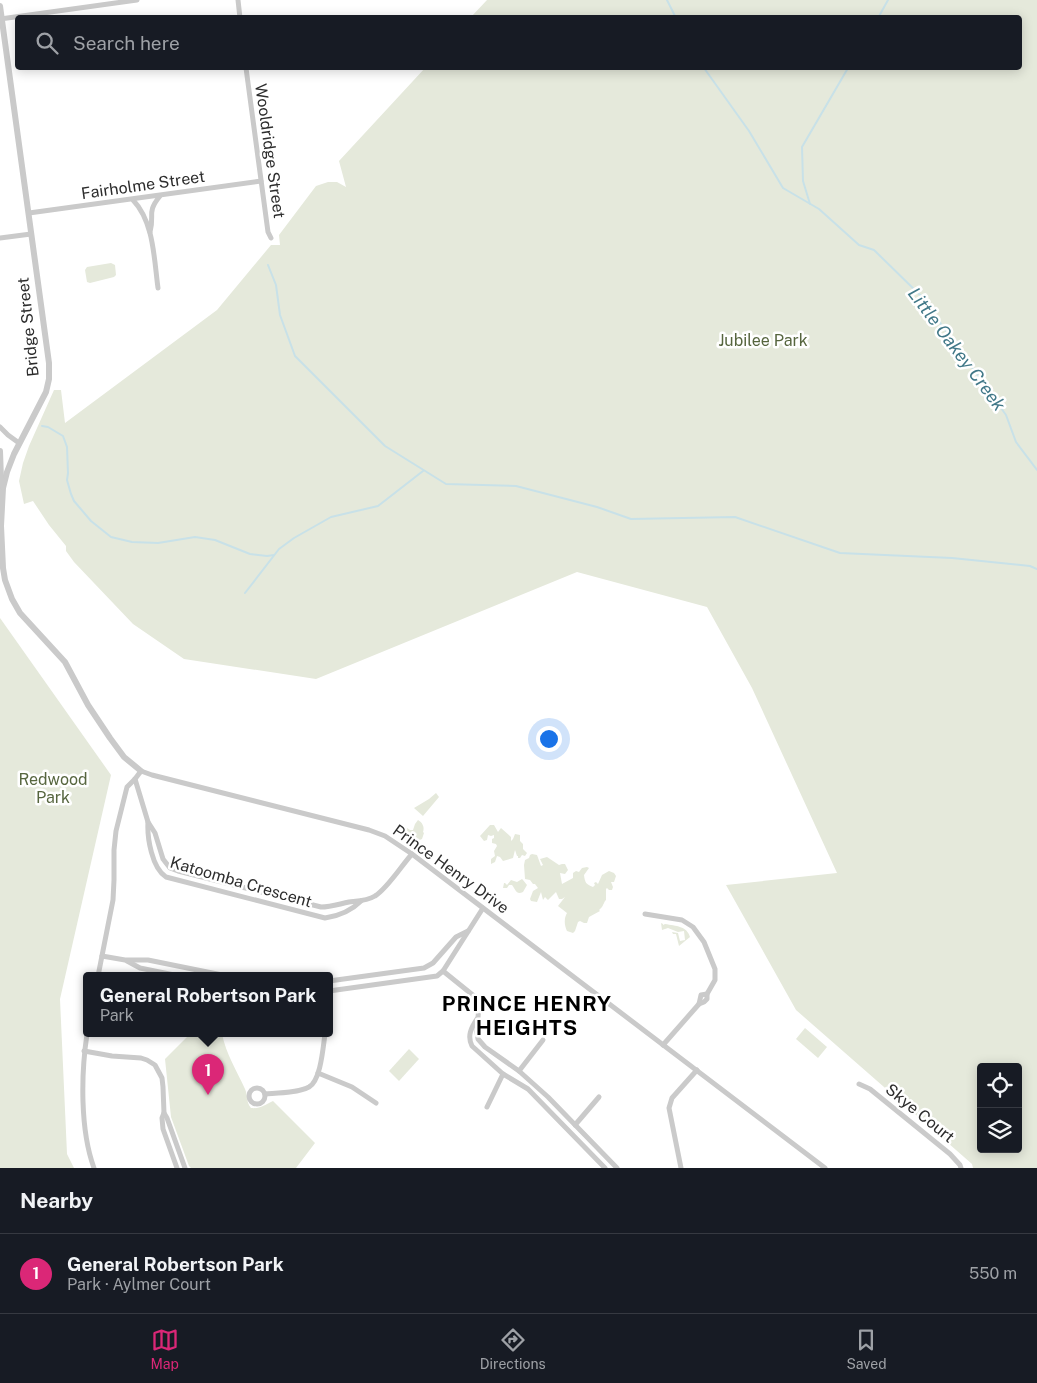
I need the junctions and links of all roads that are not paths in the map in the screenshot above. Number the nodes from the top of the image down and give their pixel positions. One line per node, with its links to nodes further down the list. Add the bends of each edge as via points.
1 (137, 0): 4 (street)
2 (238, 0): 5 (street)
3 (0, 6): 7 (street, Bridge Street)
4 (30, 15)
5 (240, 15)
6 (15, 17): 7 (street)
7 (1, 19): 12 (street, Bridge Street)
8 (246, 70): 9 (street, Wooldridge Street)
9 (261, 182): 10 (street, Fairholme Street); 16 (street, Wooldridge Street)
10 (160, 196): 11 (street, Fairholme Street); 13 (street, via 152,208)
11 (133, 200): 12 (street, Fairholme Street); 13 (street, via 142,210)
12 (29, 213): 14 (street, Bridge Street)
13 (150, 232): 17 (street)
14 (31, 234): 15 (street); 19 (street, Bridge Street, via 49,373 46,392)
15 (0, 238)
16 (270, 238)
17 (158, 288)
18 (0, 427): 19 (street)
19 (19, 442): 21 (street, Bridge Street)
20 (0, 451): 21 (street)
21 (3, 488): 22 (street, Bridge Street, via 3,568 12,599 20,613 65,662 88,705 124,758)
22 (141, 771): 23 (street); 25 (street, Prince Henry Drive, via 370,830)
23 (135, 779): 24 (street, Katoomba Crescent); 30 (street, via 128,787 116,831 112,900)
24 (148, 822): 26 (street, Katoomba Crescent, via 163,859 170,868 178,871 322,907); 26 (street, Katoomba Crescent, via 148,840 157,870 166,877 326,918 353,909)
25 (412, 854): 26 (street, Katoomba Crescent, via 376,896); 27 (street, Prince Henry Drive)
26 (362, 901)
27 (483, 908): 29 (street); 42 (street, Prince Henry Drive)
28 (645, 914): 42 (street, via 682,920 693,927 704,942 715,968 715,980 707,994 701,995 699,1004)
29 (468, 930): 32 (street); 36 (street, via 456,936 433,963 424,968)
30 (102, 956): 31 (street); 33 (street)
31 (125, 960): 34 (street, via 140,968); 35 (street, via 148,960)
32 (443, 971): 37 (street, via 437,976); 38 (street, via 474,996 479,1004)
33 (99, 972)
34 (160, 972)
35 (207, 972)
36 (333, 980)
37 (333, 990)
38 (477, 1019): 45 (street, via 478,1039); 47 (street, via 469,1036 472,1046)
39 (86, 1037): 43 (street)
40 (324, 1037): 46 (street)
41 (542, 1040): 45 (street)
42 (663, 1045): 44 (street, Prince Henry Drive)
43 (84, 1051): 53 (street, via 141,1058 155,1065 162,1078); 55 (street, via 85,1132)
44 (697, 1070): 60 (street, via 672,1098 669,1108); 61 (street, Prince Henry Drive)
45 (519, 1071): 54 (street)
46 (318, 1074): 49 (street, via 311,1086 304,1089); 51 (street, via 352,1087)
47 (503, 1074): 52 (street); 58 (street, via 528,1089)
48 (859, 1084): 62 (street, Skye Court, via 870,1089 950,1154)
49 (266, 1094)
50 (599, 1096): 54 (street)
51 (376, 1103)
52 (487, 1107)
53 (164, 1113): 56 (street, via 163,1129); 57 (street)
54 (575, 1125): 59 (street)
55 (94, 1168)
56 (177, 1168)
57 (185, 1168)
58 (604, 1168)
59 (617, 1168)
60 (680, 1168)
61 (825, 1168)
62 (961, 1168)

